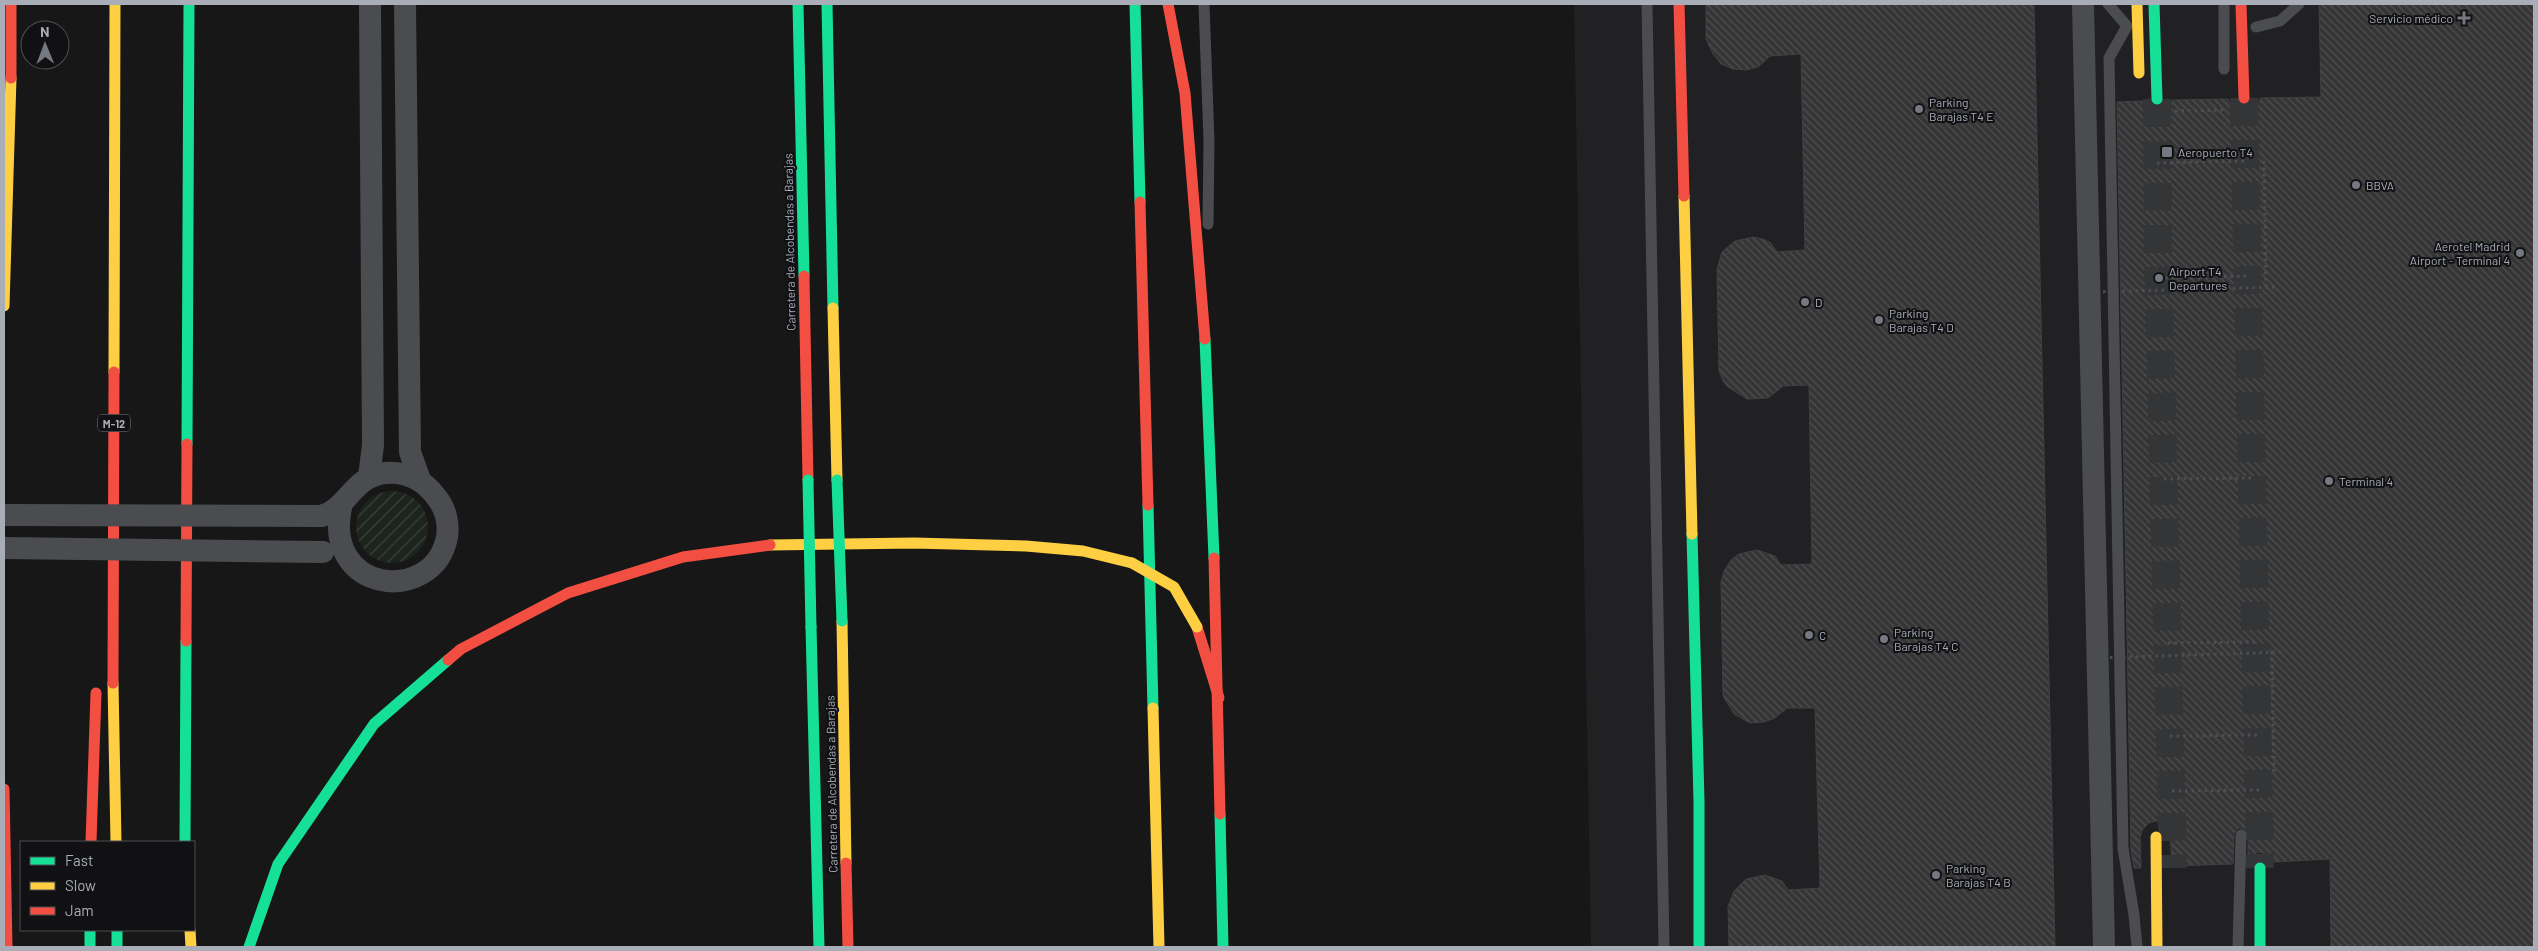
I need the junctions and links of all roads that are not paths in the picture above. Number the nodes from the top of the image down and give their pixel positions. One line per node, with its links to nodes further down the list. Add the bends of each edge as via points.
1 (10, 4): 25 (main road, via 11,102)
2 (114, 4): 26 (main road, M-12)
3 (190, 4): 44 (main road)
4 (370, 4): 29 (street, via 373,445)
5 (405, 4): 30 (street, via 410,452)
6 (798, 4): 54 (main road, Carretera de Alcobendas a Barajas, bridge)
7 (827, 4): 55 (main road, Carretera de Alcobendas a Barajas, bridge)
8 (1135, 4): 56 (main road)
9 (1168, 4): 27 (main road, via 1185,93)
10 (1204, 4): 27 (lane, via 1209,141)
11 (1647, 4): 58 (lane)
12 (1679, 4): 59 (main road, via 1698,781)
13 (2083, 4): 60 (street)
14 (2108, 4): 61 (lane, via 2127,26 2109,58 2122,848)
15 (2137, 4): 22 (main road)
16 (2154, 4): 24 (main road, bridge)
17 (2224, 4): 21 (lane)
18 (2241, 4): 23 (main road, bridge)
19 (2299, 4): 20 (lane, via 2280,21)
20 (2256, 27)
21 (2224, 69)
22 (2139, 74)
23 (2244, 98)
24 (2157, 99)
25 (4, 306)
26 (114, 353): 28 (main road); 43 (main road, M-12)
27 (1207, 358): 38 (main road)
28 (101, 389)
29 (369, 477): 30 (street, via 396,472); 32 (street)
30 (420, 480): 36 (street, via 442,504 448,524 445,546 431,567 408,580 386,581 365,574)
31 (98, 501): 35 (main road)
32 (342, 503): 33 (street, bridge, via 321,516); 36 (street, via 338,529)
33 (4, 515)
34 (4, 548): 36 (street, bridge, via 323,552)
35 (98, 558)
36 (347, 558)
37 (96, 685): 42 (main road)
38 (1218, 698): 53 (main road, bridge, via 1197,627 1174,586 1132,564 1083,551 914,542 772,545 682,557 568,593 461,649 374,724 278,864); 57 (main road)
39 (4, 789): 49 (main road)
40 (2241, 836): 63 (lane)
41 (2156, 837): 62 (main road)
42 (91, 841)
43 (116, 841)
44 (185, 841)
45 (2260, 868): 64 (main road)
46 (90, 931): 50 (main road)
47 (117, 931): 51 (main road)
48 (190, 931): 52 (main road)
49 (7, 947)
50 (90, 947)
51 (118, 947)
52 (191, 947)
53 (249, 947)
54 (819, 947)
55 (848, 947)
56 (1159, 947)
57 (1223, 947)
58 (1664, 947)
59 (1699, 947)
60 (2104, 947)
61 (2137, 947)
62 (2158, 947)
63 (2238, 947)
64 (2260, 947)

